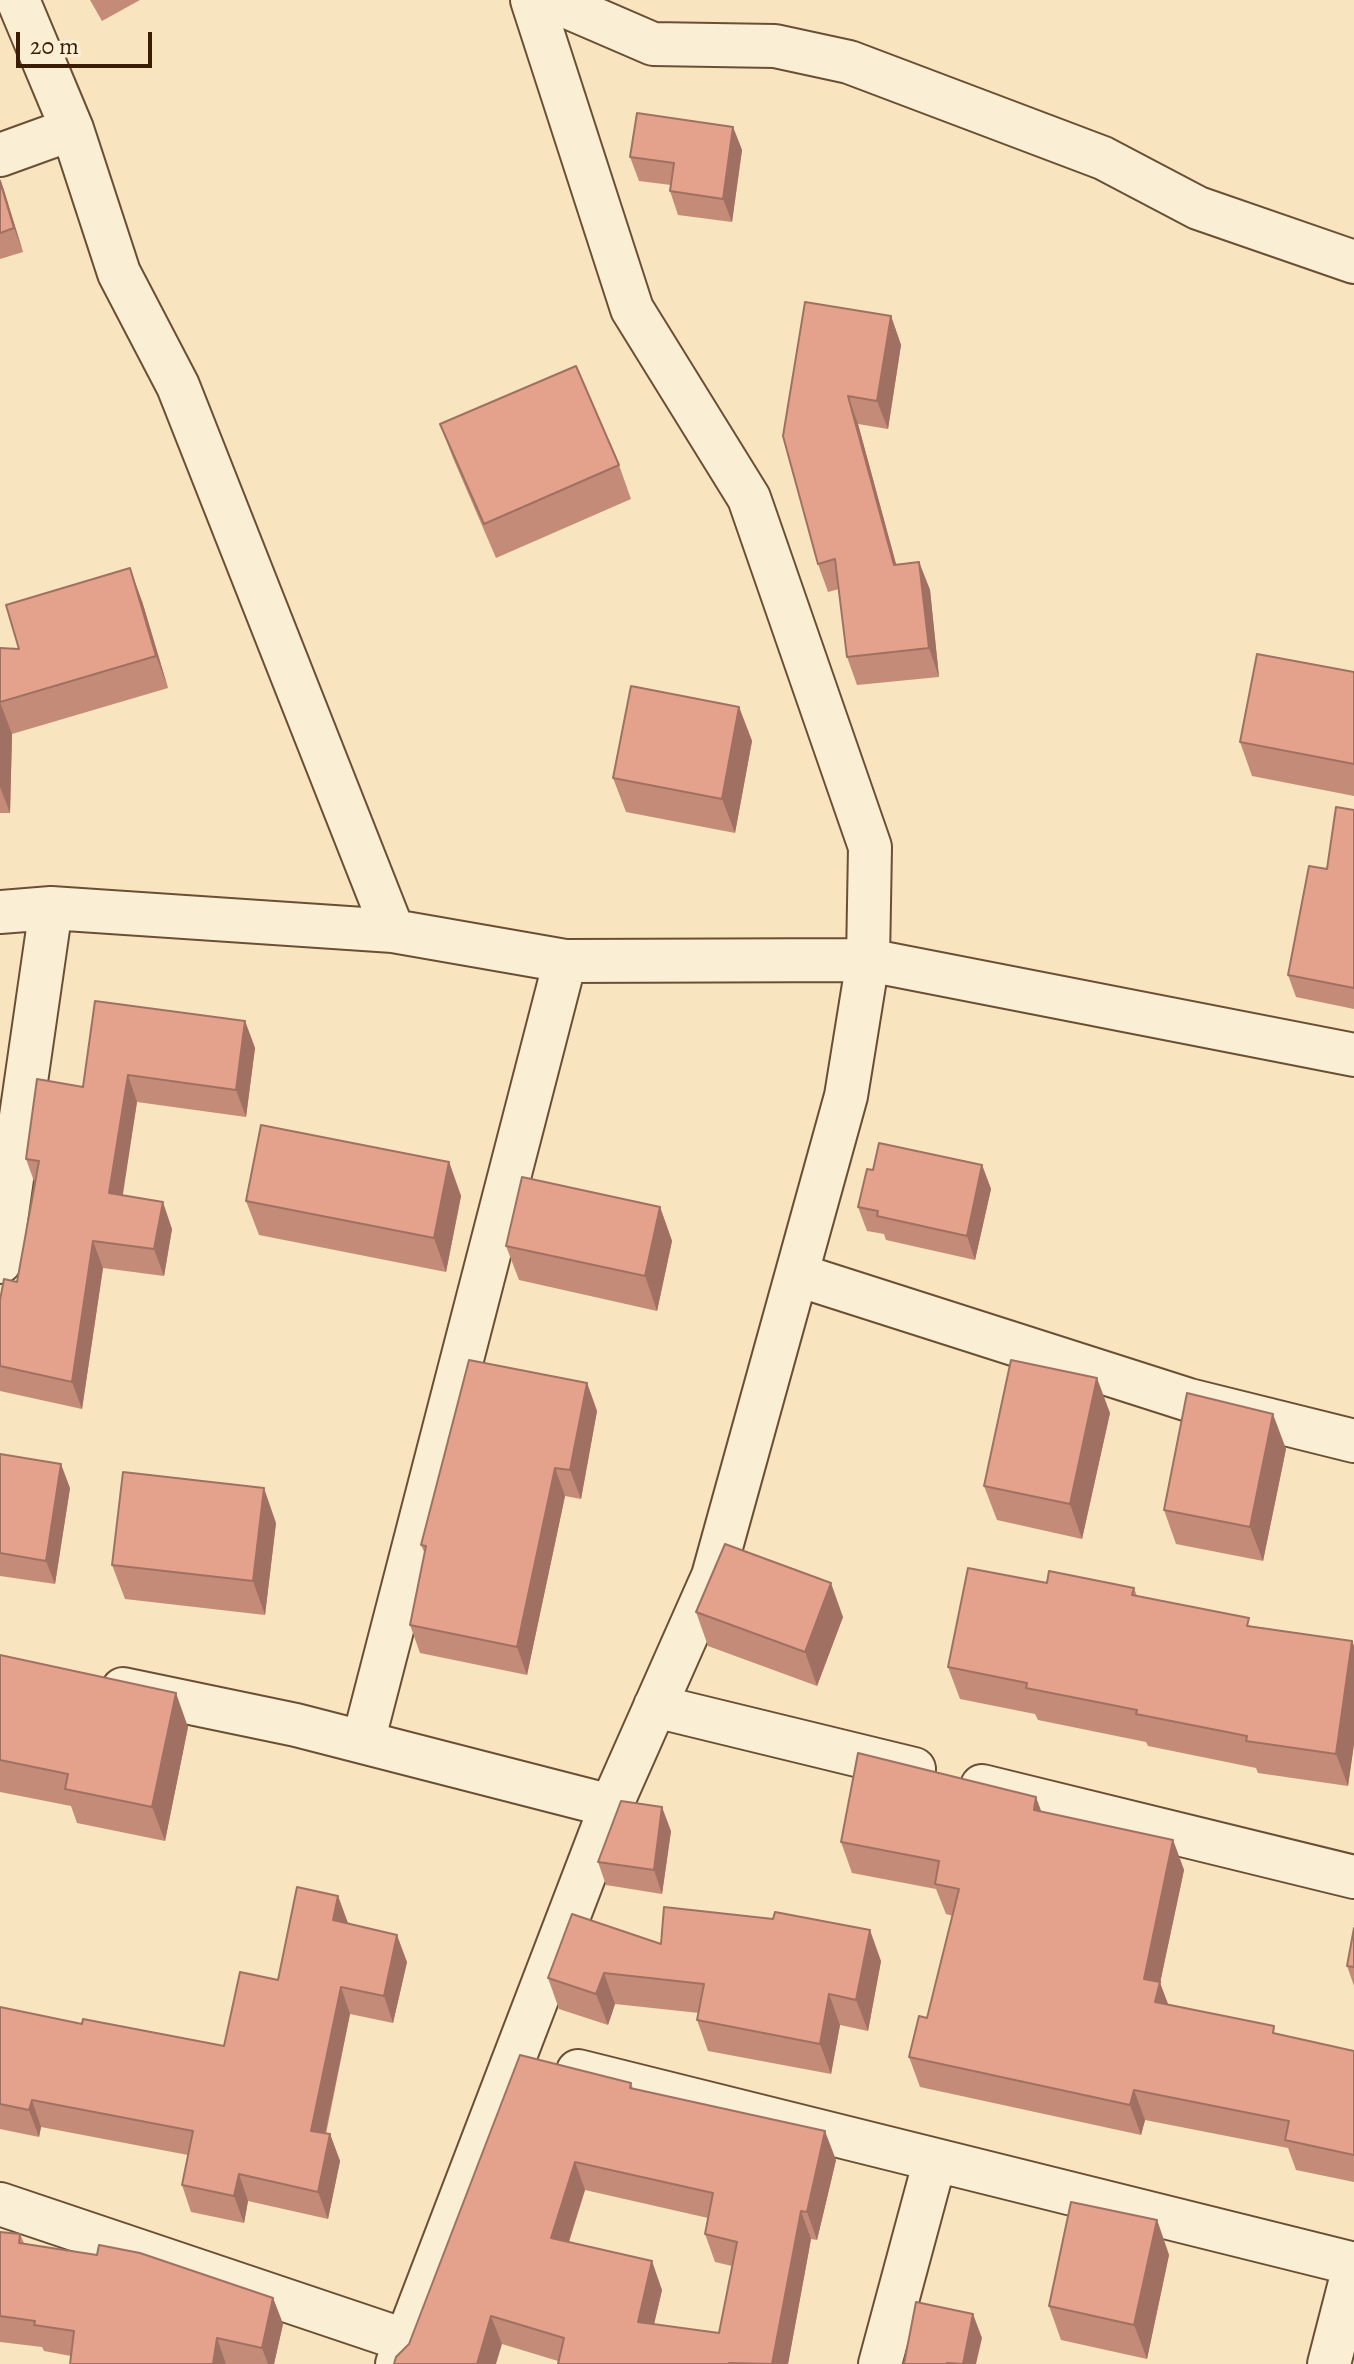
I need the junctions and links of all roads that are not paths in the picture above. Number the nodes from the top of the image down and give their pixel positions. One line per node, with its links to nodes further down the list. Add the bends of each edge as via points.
1 (18, 0): 4 (street)
2 (532, 0): 10 (street, via 632,309 754,512 870,847)
3 (551, 0): 6 (street, via 653,44 775,46 849,62 1103,158 1198,208)
4 (72, 129): 5 (street); 9 (street, via 119,273 178,386)
5 (0, 155)
6 (1354, 262)
7 (51, 908): 8 (street); 9 (street); 13 (street)
8 (0, 912)
9 (393, 931): 11 (street)
10 (868, 960): 11 (street); 12 (street); 14 (street, via 846,1096)
11 (565, 961): 18 (street)
12 (1354, 1055)
13 (0, 1257)
14 (798, 1275): 15 (street, via 1189,1400); 17 (street, via 713,1576)
15 (1354, 1441)
16 (78, 1680): 18 (street)
17 (655, 1706): 19 (street); 20 (street)
18 (363, 1742): 19 (street)
19 (611, 1806): 21 (street)
20 (1354, 1877)
21 (514, 2055): 22 (street); 25 (street)
22 (935, 2160): 24 (street); 26 (street)
23 (0, 2204): 25 (street)
24 (1354, 2265): 27 (street)
25 (401, 2352)
26 (880, 2364)
27 (1329, 2364)

